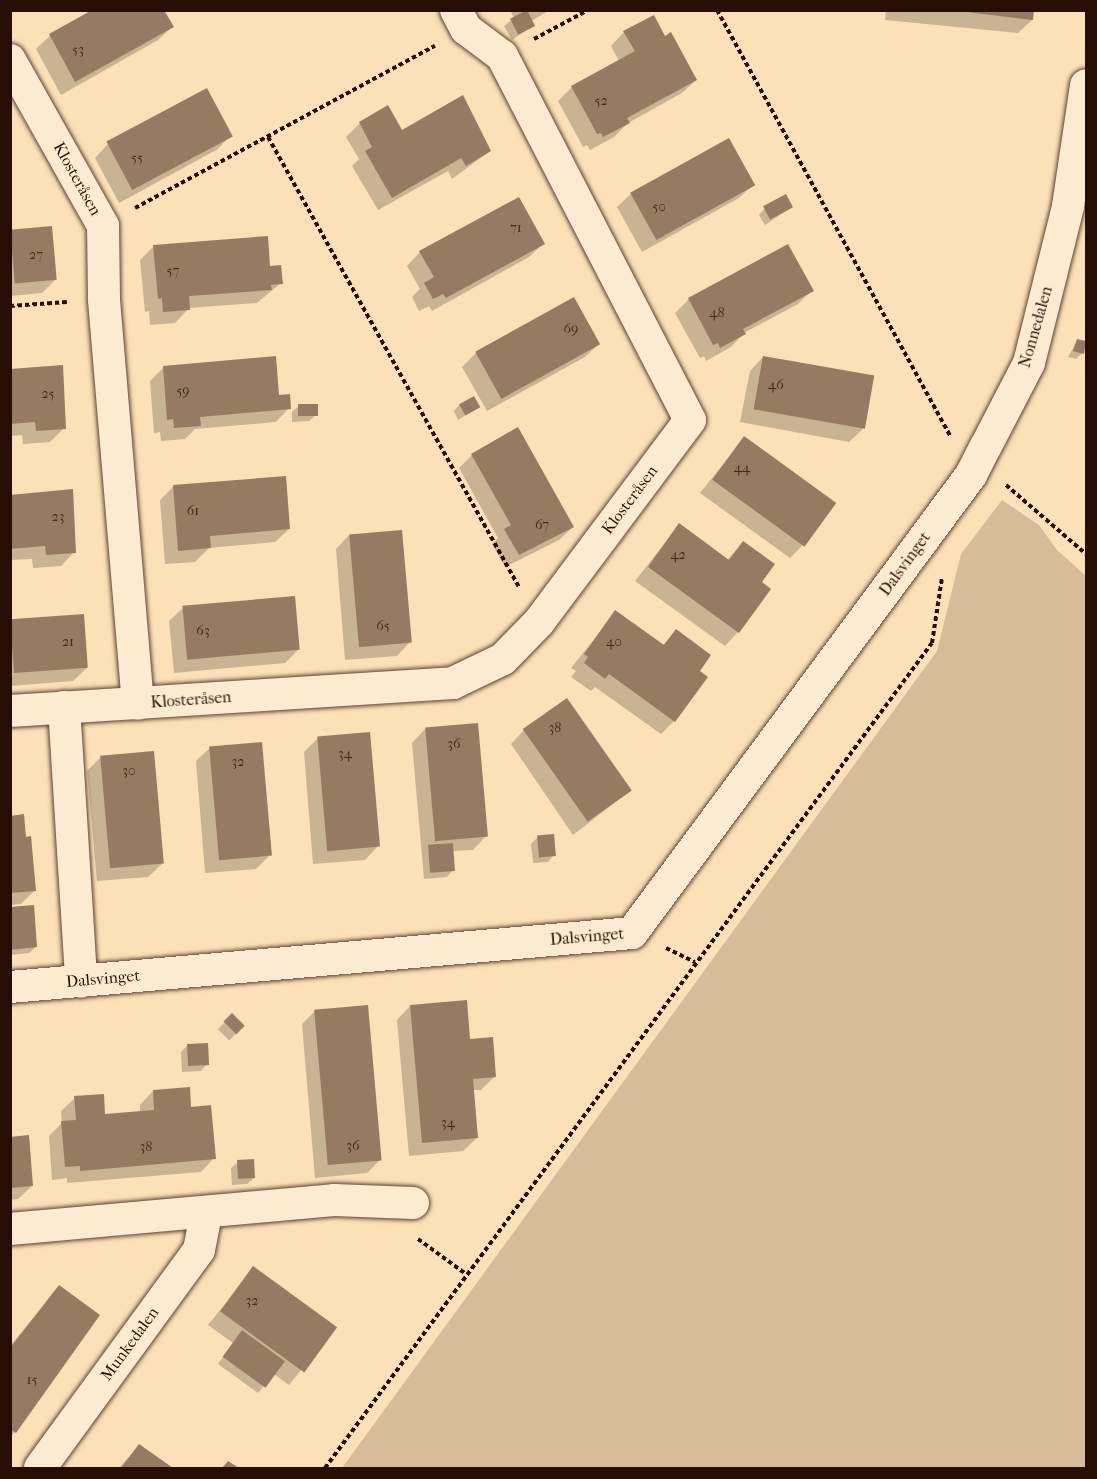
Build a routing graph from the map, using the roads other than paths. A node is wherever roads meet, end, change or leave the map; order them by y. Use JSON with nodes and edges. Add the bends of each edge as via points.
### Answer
{"nodes":[{"id":1,"x":461,"y":20,"type":"edge"},
{"id":2,"x":10,"y":60,"type":"edge"},
{"id":3,"x":1086,"y":85,"type":"edge"},
{"id":4,"x":1077,"y":207,"type":"edge"},
{"id":5,"x":984,"y":483,"type":"joint"},
{"id":6,"x":138,"y":704,"type":"junction"},
{"id":7,"x":64,"y":707,"type":"junction"},
{"id":8,"x":10,"y":711,"type":"edge"},
{"id":9,"x":81,"y":981,"type":"junction"},
{"id":10,"x":10,"y":987,"type":"edge"},
{"id":11,"x":413,"y":1203,"type":"road end"},
{"id":12,"x":206,"y":1213,"type":"junction"},
{"id":13,"x":10,"y":1229,"type":"edge"},
{"id":14,"x":40,"y":1468,"type":"edge"}],
"edges":[{"from":1,"to":6,"type":"street","name":"Klosteråsen","via":[[502,56],[690,420],[539,622],[503,659],[453,683]]},
{"from":2,"to":6,"type":"street","name":"Klosteråsen","via":[[103,226],[104,300]]},
{"from":3,"to":4,"type":"street","name":"Nonnedalen"},
{"from":4,"to":5,"type":"street","name":"Nonnedalen","via":[[1029,363]]},
{"from":5,"to":9,"type":"street","name":"Dalsvinget","via":[[632,933]]},
{"from":6,"to":7,"type":"street","name":"Klosteråsen"},
{"from":7,"to":8,"type":"street","name":"Klosteråsen"},
{"from":7,"to":9,"type":"street"},
{"from":9,"to":10,"type":"street","name":"Dalsvinget"},
{"from":11,"to":12,"type":"street","via":[[334,1200]]},
{"from":12,"to":13,"type":"street"},
{"from":12,"to":14,"type":"street","name":"Munkedalen","via":[[199,1250]]}]}
